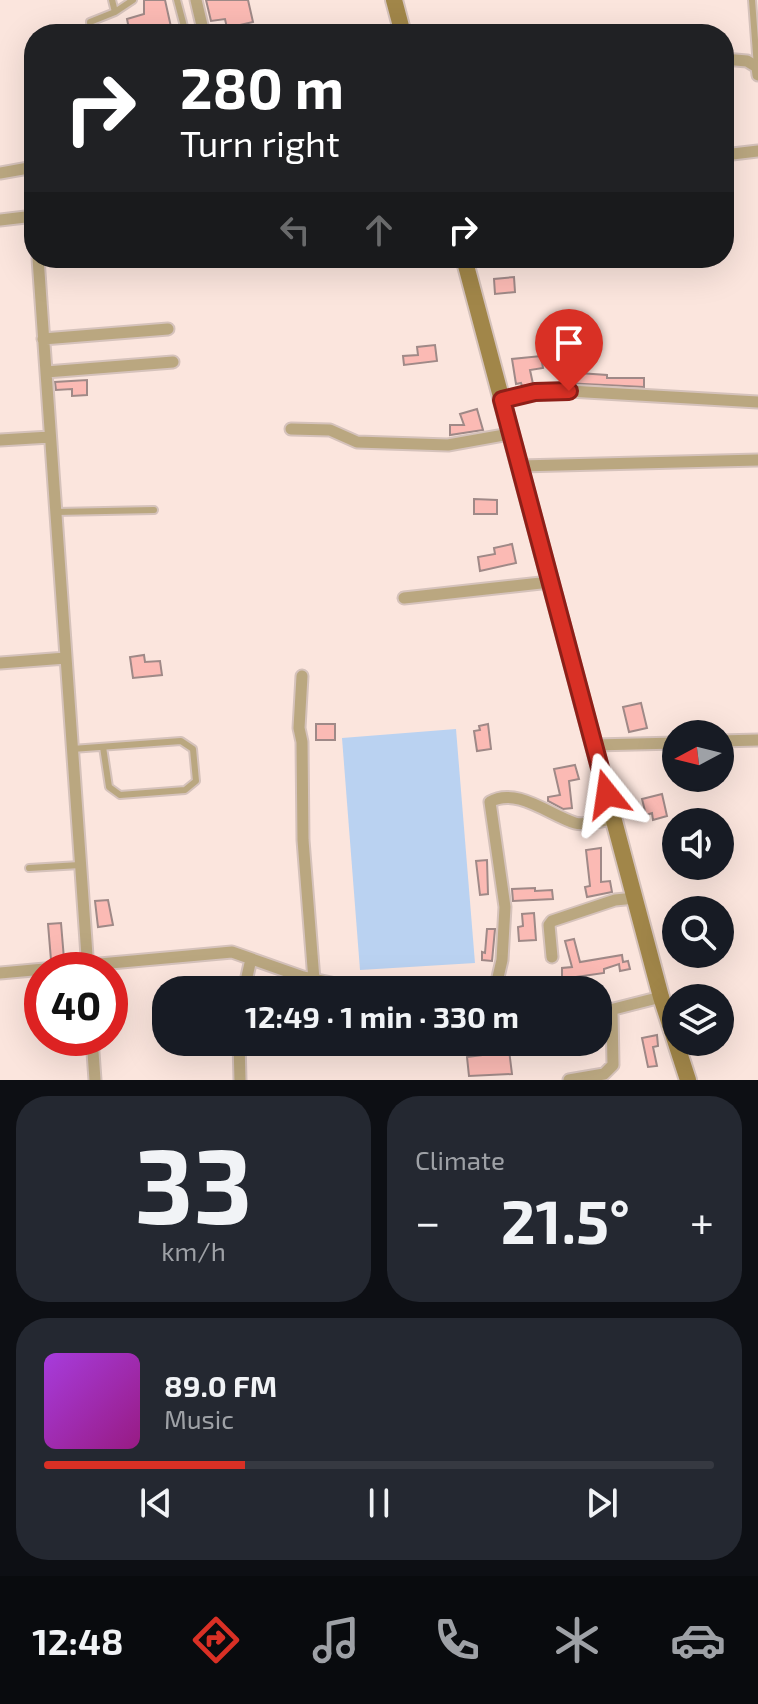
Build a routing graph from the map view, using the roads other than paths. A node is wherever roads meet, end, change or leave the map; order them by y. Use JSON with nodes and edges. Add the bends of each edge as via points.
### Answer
{"nodes":[{"id":1,"x":112,"y":0,"type":"edge"},
{"id":2,"x":133,"y":0,"type":"edge"},
{"id":3,"x":177,"y":0,"type":"edge"},
{"id":4,"x":196,"y":0,"type":"edge"},
{"id":5,"x":394,"y":0,"type":"edge"},
{"id":6,"x":752,"y":0,"type":"edge"},
{"id":7,"x":115,"y":12,"type":"junction"},
{"id":8,"x":90,"y":24,"type":"edge"},
{"id":9,"x":183,"y":24,"type":"edge"},
{"id":10,"x":202,"y":24,"type":"edge"},
{"id":11,"x":400,"y":24,"type":"edge"},
{"id":12,"x":734,"y":60,"type":"edge"},
{"id":13,"x":757,"y":67,"type":"edge"},
{"id":14,"x":758,"y":75,"type":"edge"},
{"id":15,"x":758,"y":151,"type":"edge"},
{"id":16,"x":734,"y":154,"type":"edge"},
{"id":17,"x":24,"y":169,"type":"edge"},
{"id":18,"x":0,"y":173,"type":"edge"},
{"id":19,"x":24,"y":217,"type":"edge"},
{"id":20,"x":0,"y":220,"type":"edge"},
{"id":21,"x":39,"y":268,"type":"edge"},
{"id":22,"x":467,"y":268,"type":"edge"},
{"id":23,"x":168,"y":329,"type":"dead end"},
{"id":24,"x":43,"y":339,"type":"junction"},
{"id":25,"x":173,"y":362,"type":"dead end"},
{"id":26,"x":46,"y":372,"type":"junction"},
{"id":27,"x":502,"y":400,"type":"junction"},
{"id":28,"x":758,"y":402,"type":"edge"},
{"id":29,"x":291,"y":429,"type":"dead end"},
{"id":30,"x":510,"y":434,"type":"junction"},
{"id":31,"x":50,"y":437,"type":"junction"},
{"id":32,"x":0,"y":440,"type":"edge"},
{"id":33,"x":758,"y":460,"type":"edge"},
{"id":34,"x":520,"y":466,"type":"junction"},
{"id":35,"x":154,"y":510,"type":"dead end"},
{"id":36,"x":56,"y":512,"type":"junction"},
{"id":37,"x":550,"y":582,"type":"junction"},
{"id":38,"x":404,"y":598,"type":"dead end"},
{"id":39,"x":66,"y":658,"type":"junction"},
{"id":40,"x":0,"y":663,"type":"edge"},
{"id":41,"x":302,"y":676,"type":"dead end"},
{"id":42,"x":758,"y":740,"type":"edge"},
{"id":43,"x":734,"y":741,"type":"edge"},
{"id":44,"x":662,"y":743,"type":"edge"},
{"id":45,"x":595,"y":745,"type":"junction"},
{"id":46,"x":103,"y":747,"type":"junction"},
{"id":47,"x":72,"y":749,"type":"junction"},
{"id":48,"x":614,"y":819,"type":"junction"},
{"id":49,"x":80,"y":865,"type":"junction"},
{"id":50,"x":29,"y":868,"type":"dead end"},
{"id":51,"x":635,"y":898,"type":"junction"},
{"id":52,"x":87,"y":952,"type":"edge"},
{"id":53,"x":552,"y":957,"type":"dead end"},
{"id":54,"x":251,"y":959,"type":"junction"},
{"id":55,"x":128,"y":964,"type":"edge"},
{"id":56,"x":24,"y":972,"type":"edge"},
{"id":57,"x":0,"y":973,"type":"edge"},
{"id":58,"x":247,"y":976,"type":"edge"},
{"id":59,"x":302,"y":976,"type":"edge"},
{"id":60,"x":314,"y":976,"type":"edge"},
{"id":61,"x":498,"y":976,"type":"edge"},
{"id":62,"x":661,"y":997,"type":"junction"},
{"id":63,"x":612,"y":1011,"type":"joint"},
{"id":64,"x":93,"y":1056,"type":"edge"},
{"id":65,"x":239,"y":1056,"type":"edge"},
{"id":66,"x":95,"y":1080,"type":"edge"},
{"id":67,"x":240,"y":1080,"type":"edge"},
{"id":68,"x":569,"y":1080,"type":"edge"},
{"id":69,"x":688,"y":1080,"type":"edge"}],
"edges":[{"from":1,"to":7,"type":"lane"},
{"from":2,"to":7,"type":"lane"},
{"from":3,"to":9,"type":"lane"},
{"from":4,"to":10,"type":"street"},
{"from":5,"to":11,"type":"street"},
{"from":6,"to":13,"type":"lane"},
{"from":7,"to":8,"type":"lane"},
{"from":12,"to":13,"type":"street"},
{"from":13,"to":14,"type":"street"},
{"from":15,"to":16,"type":"street"},
{"from":17,"to":18,"type":"street"},
{"from":19,"to":20,"type":"street"},
{"from":21,"to":24,"type":"street"},
{"from":22,"to":27,"type":"street"},
{"from":23,"to":24,"type":"street"},
{"from":24,"to":26,"type":"street"},
{"from":25,"to":26,"type":"street"},
{"from":26,"to":31,"type":"street"},
{"from":27,"to":28,"type":"street","via":[[569,391]]},
{"from":27,"to":30,"type":"street"},
{"from":29,"to":30,"type":"street","via":[[330,430],[357,442],[448,445]]},
{"from":30,"to":34,"type":"street"},
{"from":31,"to":32,"type":"street"},
{"from":31,"to":36,"type":"street"},
{"from":33,"to":34,"type":"street"},
{"from":34,"to":37,"type":"street"},
{"from":35,"to":36,"type":"lane"},
{"from":36,"to":39,"type":"street"},
{"from":37,"to":38,"type":"street"},
{"from":37,"to":45,"type":"street"},
{"from":39,"to":40,"type":"street"},
{"from":39,"to":47,"type":"street"},
{"from":41,"to":60,"type":"street","via":[[303,840]]},
{"from":42,"to":43,"type":"street"},
{"from":44,"to":45,"type":"street"},
{"from":45,"to":48,"type":"street"},
{"from":46,"to":46,"type":"lane","via":[[188,743],[196,759],[196,781],[185,790],[120,795],[109,787]]},
{"from":46,"to":47,"type":"lane"},
{"from":47,"to":49,"type":"street"},
{"from":48,"to":51,"type":"street"},
{"from":48,"to":61,"type":"street","via":[[581,824],[516,799],[490,802],[505,907]]},
{"from":49,"to":50,"type":"lane"},
{"from":49,"to":52,"type":"street"},
{"from":51,"to":53,"type":"street","via":[[552,921]]},
{"from":51,"to":62,"type":"street"},
{"from":54,"to":55,"type":"street","via":[[232,952]]},
{"from":54,"to":58,"type":"street"},
{"from":54,"to":59,"type":"street"},
{"from":56,"to":57,"type":"street"},
{"from":62,"to":63,"type":"street"},
{"from":62,"to":69,"type":"street"},
{"from":63,"to":68,"type":"street","via":[[613,1065],[604,1074]]},
{"from":64,"to":66,"type":"street"},
{"from":65,"to":67,"type":"street"}]}
